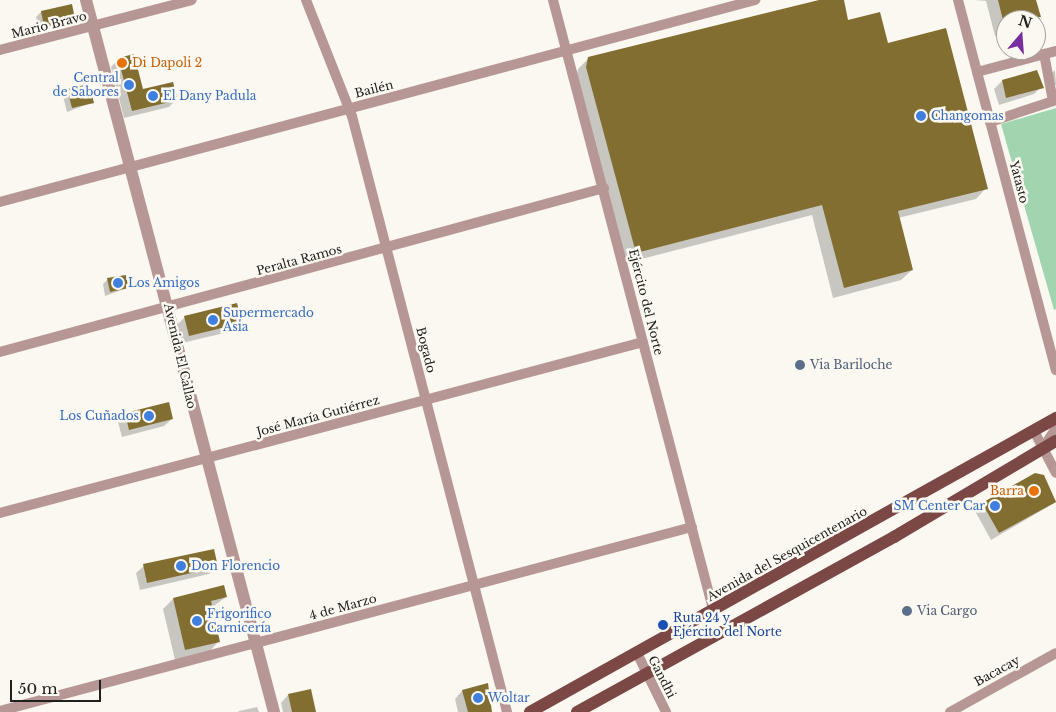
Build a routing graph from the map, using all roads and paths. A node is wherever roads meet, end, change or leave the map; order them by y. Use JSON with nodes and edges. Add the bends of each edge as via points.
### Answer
{"nodes":[{"id":1,"x":86,"y":0,"type":"edge"},
{"id":2,"x":192,"y":0,"type":"edge"},
{"id":3,"x":306,"y":0,"type":"edge"},
{"id":4,"x":554,"y":0,"type":"edge"},
{"id":5,"x":755,"y":0,"type":"edge"},
{"id":6,"x":958,"y":0,"type":"edge"},
{"id":7,"x":93,"y":26,"type":"junction"},
{"id":8,"x":0,"y":50,"type":"edge"},
{"id":9,"x":567,"y":52,"type":"junction"},
{"id":10,"x":1022,"y":60,"type":"edge"},
{"id":11,"x":1045,"y":60,"type":"edge"},
{"id":12,"x":977,"y":72,"type":"junction"},
{"id":13,"x":349,"y":108,"type":"junction"},
{"id":14,"x":990,"y":122,"type":"junction"},
{"id":15,"x":132,"y":167,"type":"junction"},
{"id":16,"x":604,"y":188,"type":"junction"},
{"id":17,"x":0,"y":202,"type":"edge"},
{"id":18,"x":387,"y":248,"type":"junction"},
{"id":19,"x":169,"y":308,"type":"junction"},
{"id":20,"x":643,"y":342,"type":"junction"},
{"id":21,"x":0,"y":352,"type":"edge"},
{"id":22,"x":1056,"y":370,"type":"edge"},
{"id":23,"x":425,"y":399,"type":"junction"},
{"id":24,"x":1056,"y":418,"type":"edge"},
{"id":25,"x":1056,"y":428,"type":"edge"},
{"id":26,"x":1034,"y":431,"type":"junction"},
{"id":27,"x":1056,"y":441,"type":"edge"},
{"id":28,"x":1042,"y":449,"type":"junction"},
{"id":29,"x":205,"y":460,"type":"junction"},
{"id":30,"x":1056,"y":473,"type":"edge"},
{"id":31,"x":0,"y":513,"type":"edge"},
{"id":32,"x":692,"y":527,"type":"junction"},
{"id":33,"x":475,"y":584,"type":"junction"},
{"id":34,"x":713,"y":610,"type":"junction"},
{"id":35,"x":254,"y":643,"type":"junction"},
{"id":36,"x":637,"y":653,"type":"junction"},
{"id":37,"x":1056,"y":653,"type":"edge"},
{"id":38,"x":644,"y":674,"type":"junction"},
{"id":39,"x":1,"y":710,"type":"edge"},
{"id":40,"x":274,"y":712,"type":"edge"},
{"id":41,"x":507,"y":712,"type":"edge"},
{"id":42,"x":530,"y":712,"type":"edge"},
{"id":43,"x":577,"y":712,"type":"edge"},
{"id":44,"x":666,"y":712,"type":"edge"},
{"id":45,"x":950,"y":712,"type":"edge"}],
"edges":[{"from":1,"to":7,"type":"street","name":"Avenida El Callao"},
{"from":2,"to":7,"type":"street","name":"Mario Bravo"},
{"from":3,"to":13,"type":"street","name":"Bogado"},
{"from":4,"to":9,"type":"street","name":"Ejército del Norte"},
{"from":5,"to":9,"type":"street","name":"Bailén"},
{"from":6,"to":12,"type":"street","name":"Yatasto"},
{"from":7,"to":8,"type":"street","name":"Mario Bravo"},
{"from":7,"to":15,"type":"street","name":"Avenida El Callao"},
{"from":9,"to":13,"type":"street","name":"Bailén"},
{"from":9,"to":16,"type":"street","name":"Ejército del Norte"},
{"from":10,"to":12,"type":"street"},
{"from":11,"to":14,"type":"street","via":[[1053,101]]},
{"from":12,"to":14,"type":"street","name":"Yatasto"},
{"from":13,"to":15,"type":"street","name":"Bailén"},
{"from":13,"to":18,"type":"street","name":"Bogado"},
{"from":14,"to":22,"type":"street","name":"Yatasto"},
{"from":15,"to":17,"type":"street","name":"Bailén"},
{"from":15,"to":19,"type":"street","name":"Avenida El Callao"},
{"from":16,"to":18,"type":"street","name":"Peralta Ramos"},
{"from":16,"to":20,"type":"street","name":"Ejército del Norte"},
{"from":18,"to":19,"type":"street","name":"Peralta Ramos"},
{"from":18,"to":23,"type":"street","name":"Bogado"},
{"from":19,"to":21,"type":"street","name":"Peralta Ramos"},
{"from":19,"to":29,"type":"street","name":"Avenida El Callao"},
{"from":20,"to":23,"type":"street","name":"José María Gutiérrez"},
{"from":20,"to":32,"type":"street","name":"Ejército del Norte"},
{"from":23,"to":29,"type":"street","name":"José María Gutiérrez"},
{"from":23,"to":33,"type":"street","name":"Bogado"},
{"from":24,"to":26,"type":"main road","name":"Avenida del Sesquicentenario"},
{"from":25,"to":28,"type":"street"},
{"from":26,"to":28,"type":"street"},
{"from":26,"to":34,"type":"main road","name":"Avenida del Sesquicentenario"},
{"from":27,"to":28,"type":"main road"},
{"from":28,"to":30,"type":"street"},
{"from":28,"to":38,"type":"main road","via":[[894,537]]},
{"from":29,"to":31,"type":"street","name":"José María Gutiérrez"},
{"from":29,"to":35,"type":"street","name":"Avenida El Callao"},
{"from":32,"to":33,"type":"street","name":"4 de Marzo"},
{"from":32,"to":34,"type":"street","name":"Ejército del Norte"},
{"from":33,"to":35,"type":"street","name":"4 de Marzo"},
{"from":33,"to":41,"type":"street","name":"Bogado"},
{"from":34,"to":36,"type":"main road","name":"Avenida del Sesquicentenario"},
{"from":35,"to":39,"type":"street","name":"4 de Marzo"},
{"from":35,"to":40,"type":"street","name":"Avenida El Callao"},
{"from":36,"to":38,"type":"street","name":"Gandhi"},
{"from":36,"to":42,"type":"main road","name":"Avenida del Sesquicentenario"},
{"from":37,"to":45,"type":"street","name":"Bacacay"},
{"from":38,"to":43,"type":"main road"},
{"from":38,"to":44,"type":"street","name":"Gandhi"}]}
